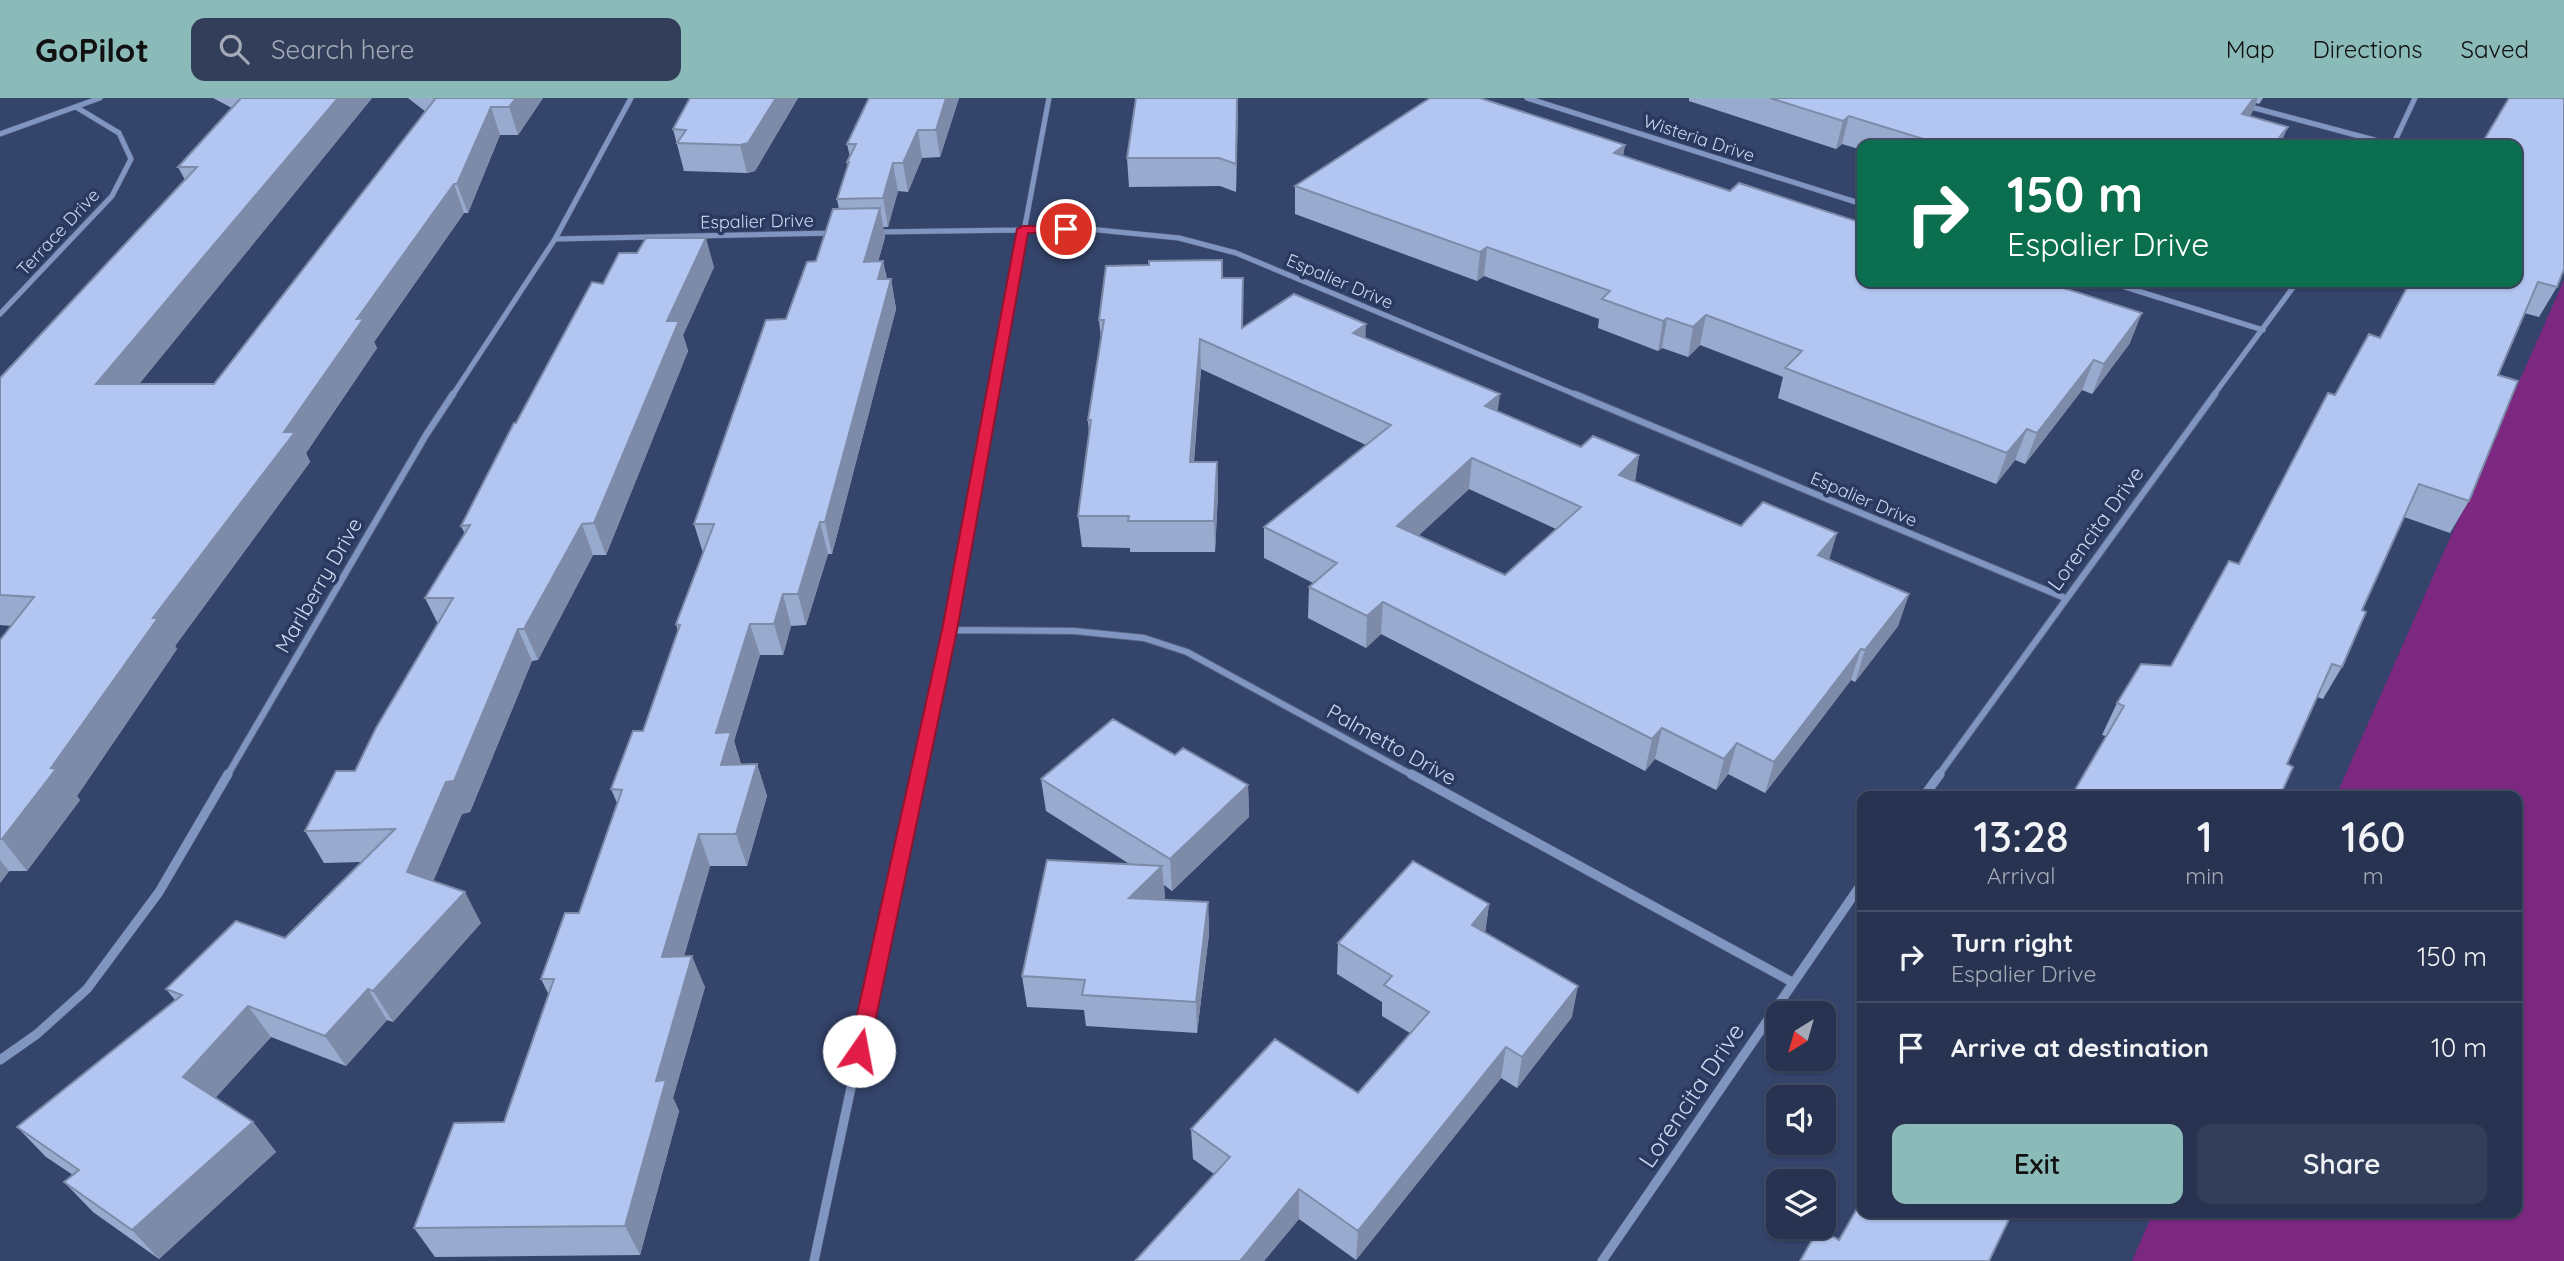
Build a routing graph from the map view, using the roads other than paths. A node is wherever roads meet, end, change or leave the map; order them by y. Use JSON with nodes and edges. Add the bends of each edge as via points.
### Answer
{"nodes":[{"id":1,"x":100,"y":98,"type":"edge"},
{"id":2,"x":631,"y":98,"type":"edge"},
{"id":3,"x":1049,"y":98,"type":"edge"},
{"id":4,"x":1527,"y":98,"type":"edge"},
{"id":5,"x":2415,"y":98,"type":"edge"},
{"id":6,"x":2241,"y":105,"type":"edge"},
{"id":7,"x":76,"y":107,"type":"junction"},
{"id":8,"x":0,"y":134,"type":"edge"},
{"id":9,"x":2374,"y":140,"type":"edge"},
{"id":10,"x":2395,"y":140,"type":"edge"},
{"id":11,"x":1857,"y":202,"type":"edge"},
{"id":12,"x":1023,"y":229,"type":"junction"},
{"id":13,"x":871,"y":232,"type":"edge"},
{"id":14,"x":844,"y":233,"type":"edge"},
{"id":15,"x":555,"y":239,"type":"junction"},
{"id":16,"x":2125,"y":287,"type":"edge"},
{"id":17,"x":2293,"y":287,"type":"edge"},
{"id":18,"x":0,"y":314,"type":"edge"},
{"id":19,"x":2263,"y":330,"type":"junction"},
{"id":20,"x":2065,"y":598,"type":"junction"},
{"id":21,"x":949,"y":630,"type":"junction"},
{"id":22,"x":1928,"y":791,"type":"edge"},
{"id":23,"x":1857,"y":890,"type":"edge"},
{"id":24,"x":1791,"y":982,"type":"junction"},
{"id":25,"x":0,"y":1060,"type":"edge"},
{"id":26,"x":814,"y":1261,"type":"edge"},
{"id":27,"x":1602,"y":1261,"type":"edge"}],
"edges":[{"from":1,"to":7,"type":"street"},
{"from":2,"to":15,"type":"street","name":"Marlberry Drive"},
{"from":3,"to":12,"type":"street"},
{"from":4,"to":11,"type":"street","name":"Wisteria Drive"},
{"from":5,"to":10,"type":"street"},
{"from":6,"to":9,"type":"street"},
{"from":7,"to":8,"type":"street"},
{"from":7,"to":18,"type":"street","name":"Terrace Drive","via":[[119,133],[131,159],[112,196]]},
{"from":12,"to":13,"type":"street","name":"Espalier Drive"},
{"from":12,"to":20,"type":"street","name":"Espalier Drive","via":[[1088,229],[1179,238],[1236,253]]},
{"from":12,"to":21,"type":"street"},
{"from":14,"to":15,"type":"street","name":"Espalier Drive"},
{"from":15,"to":25,"type":"street","name":"Marlberry Drive","via":[[426,435],[159,892],[87,989]]},
{"from":16,"to":19,"type":"street"},
{"from":17,"to":19,"type":"street","name":"Lorencita Drive"},
{"from":19,"to":20,"type":"street","name":"Lorencita Drive"},
{"from":20,"to":22,"type":"street","name":"Lorencita Drive"},
{"from":21,"to":24,"type":"street","name":"Palmetto Drive","via":[[1074,631],[1144,638],[1187,652]]},
{"from":21,"to":26,"type":"street"},
{"from":23,"to":24,"type":"street","name":"Lorencita Drive"},
{"from":24,"to":27,"type":"street","name":"Lorencita Drive"}]}
